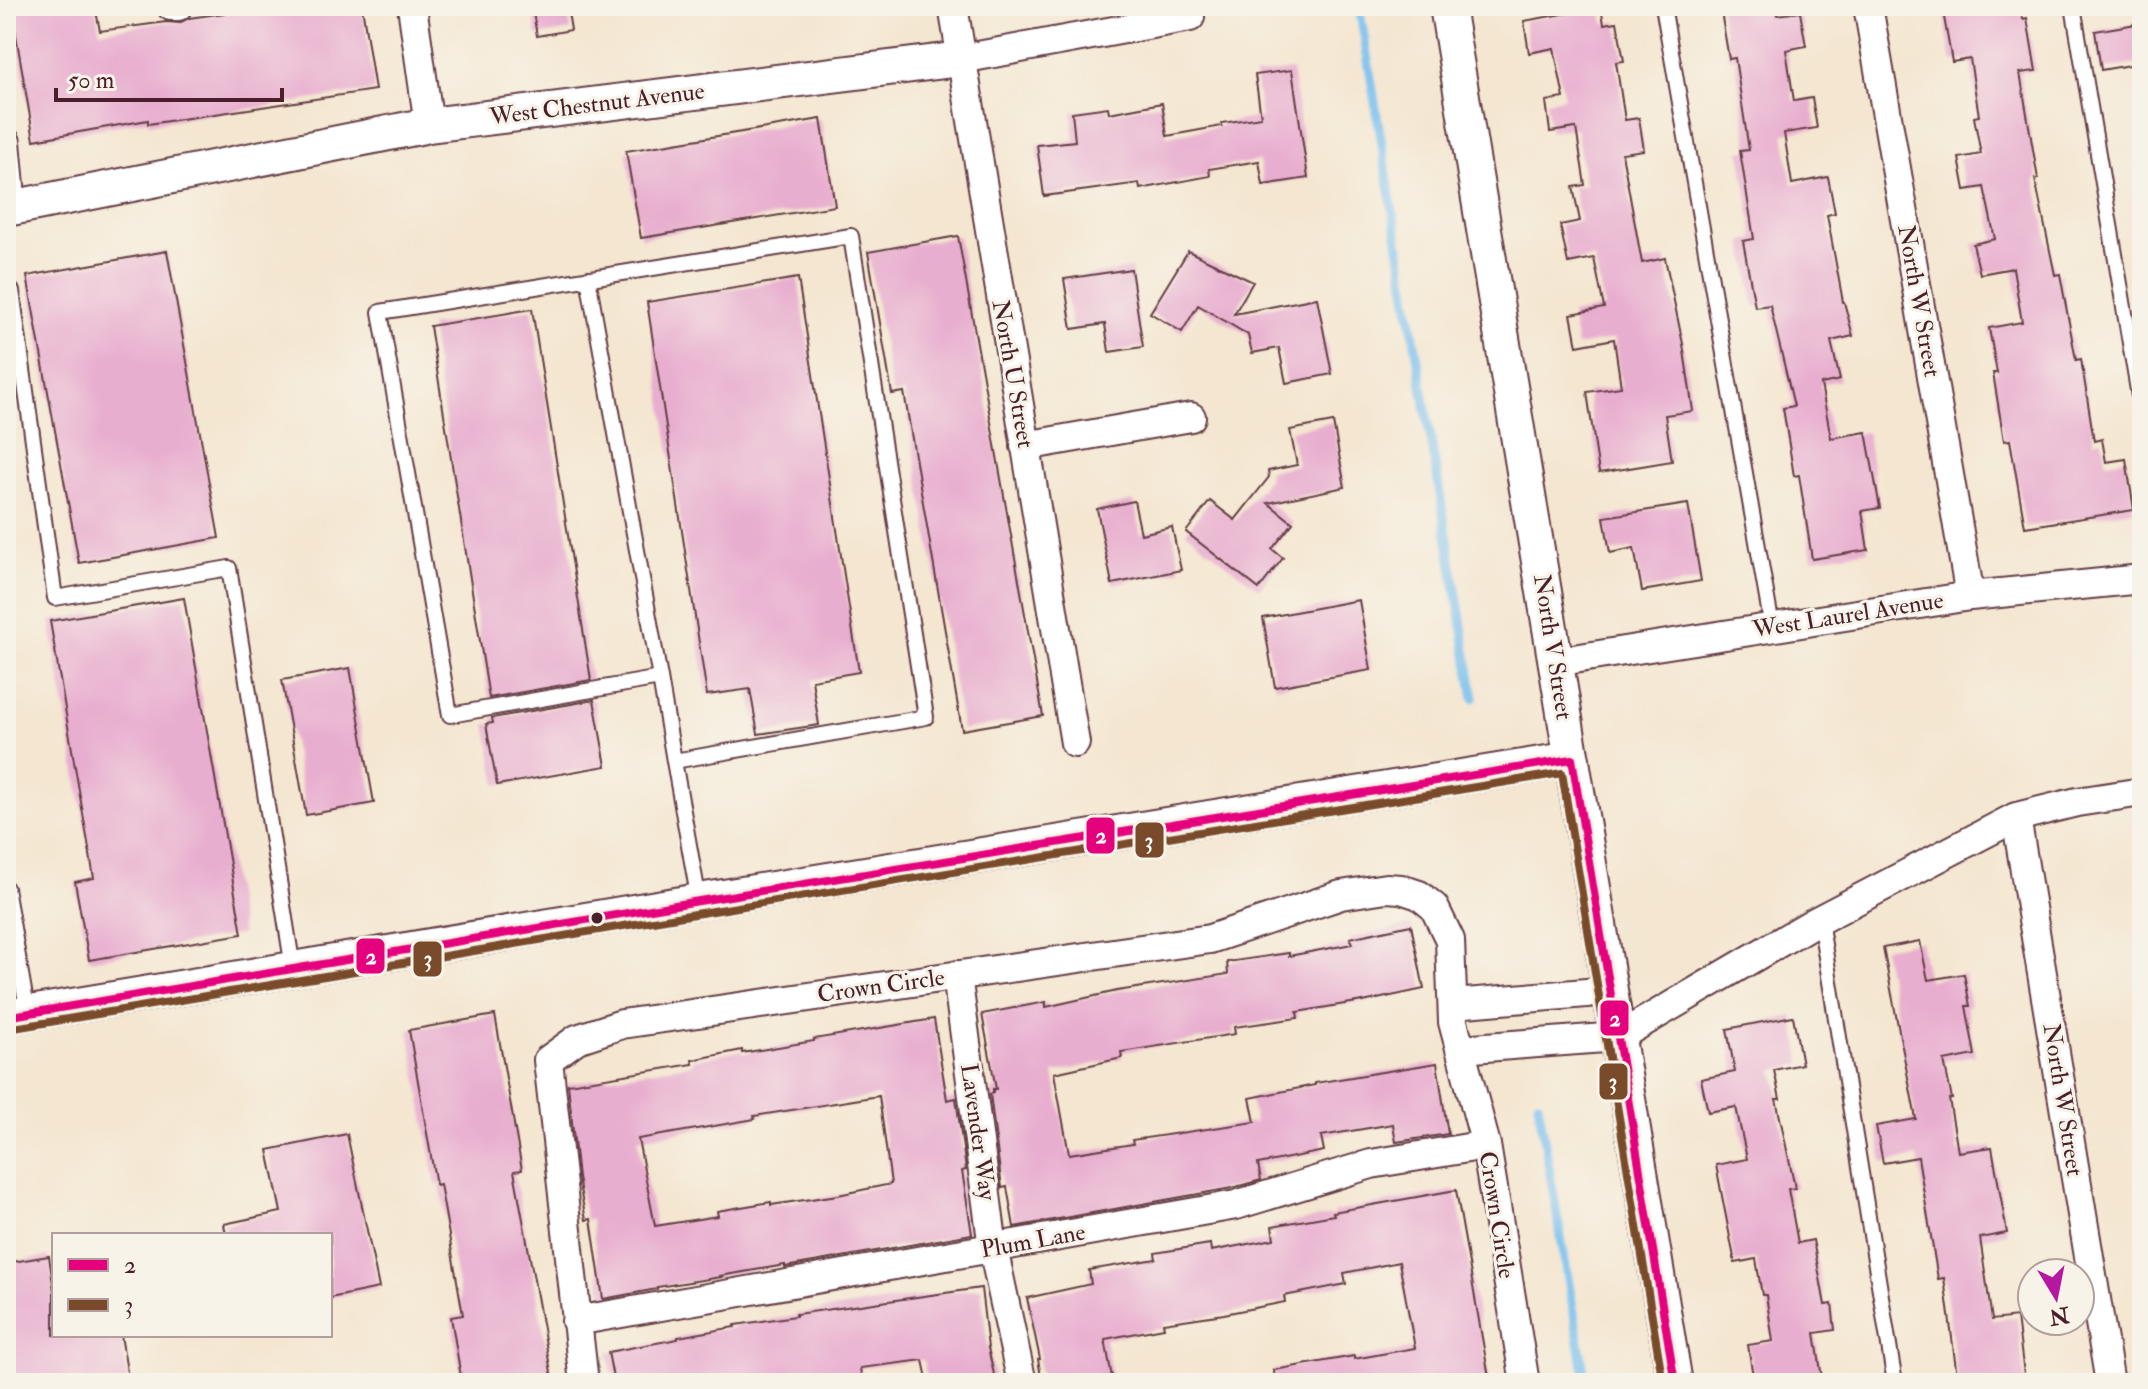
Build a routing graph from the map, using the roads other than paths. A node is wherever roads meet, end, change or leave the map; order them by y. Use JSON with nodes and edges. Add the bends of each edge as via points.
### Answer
{"nodes":[{"id":1,"x":171,"y":6,"type":"edge"},
{"id":2,"x":178,"y":6,"type":"edge"},
{"id":3,"x":412,"y":6,"type":"edge"},
{"id":4,"x":953,"y":6,"type":"edge"},
{"id":5,"x":1447,"y":6,"type":"edge"},
{"id":6,"x":1663,"y":6,"type":"edge"},
{"id":7,"x":1868,"y":6,"type":"edge"},
{"id":8,"x":2073,"y":6,"type":"edge"},
{"id":9,"x":1190,"y":17,"type":"dead end"},
{"id":10,"x":961,"y":59,"type":"junction"},
{"id":11,"x":429,"y":125,"type":"junction"},
{"id":12,"x":6,"y":142,"type":"edge"},
{"id":13,"x":9,"y":208,"type":"edge"},
{"id":14,"x":588,"y":278,"type":"junction"},
{"id":15,"x":12,"y":291,"type":"dead end"},
{"id":16,"x":2142,"y":414,"type":"edge"},
{"id":17,"x":1191,"y":417,"type":"dead end"},
{"id":18,"x":1025,"y":446,"type":"junction"},
{"id":19,"x":2142,"y":579,"type":"edge"},
{"id":20,"x":1970,"y":596,"type":"junction"},
{"id":21,"x":1772,"y":627,"type":"junction"},
{"id":22,"x":1555,"y":662,"type":"junction"},
{"id":23,"x":660,"y":678,"type":"junction"},
{"id":24,"x":1075,"y":743,"type":"dead end"},
{"id":25,"x":1572,"y":759,"type":"junction"},
{"id":26,"x":674,"y":761,"type":"junction"},
{"id":27,"x":2142,"y":792,"type":"edge"},
{"id":28,"x":2016,"y":817,"type":"junction"},
{"id":29,"x":6,"y":888,"type":"edge"},
{"id":30,"x":699,"y":901,"type":"junction"},
{"id":31,"x":8,"y":908,"type":"edge"},
{"id":32,"x":1820,"y":920,"type":"junction"},
{"id":33,"x":293,"y":969,"type":"junction"},
{"id":34,"x":957,"y":975,"type":"junction"},
{"id":35,"x":1611,"y":991,"type":"junction"},
{"id":36,"x":1453,"y":1004,"type":"junction"},
{"id":37,"x":17,"y":1016,"type":"edge"},
{"id":38,"x":1618,"y":1037,"type":"junction"},
{"id":39,"x":1460,"y":1049,"type":"junction"},
{"id":40,"x":1486,"y":1145,"type":"junction"},
{"id":41,"x":993,"y":1248,"type":"junction"},
{"id":42,"x":576,"y":1321,"type":"junction"},
{"id":43,"x":584,"y":1383,"type":"edge"},
{"id":44,"x":1022,"y":1383,"type":"edge"},
{"id":45,"x":1522,"y":1383,"type":"edge"},
{"id":46,"x":1675,"y":1383,"type":"edge"},
{"id":47,"x":1895,"y":1383,"type":"edge"},
{"id":48,"x":2110,"y":1383,"type":"edge"}],
"edges":[{"from":1,"to":2,"type":"street"},
{"from":3,"to":11,"type":"street"},
{"from":4,"to":10,"type":"street","name":"North U Street"},
{"from":5,"to":22,"type":"street","name":"North V Street"},
{"from":6,"to":21,"type":"lane"},
{"from":7,"to":20,"type":"street","name":"North W Street"},
{"from":8,"to":16,"type":"lane"},
{"from":9,"to":10,"type":"street","name":"West Chestnut Avenue"},
{"from":10,"to":11,"type":"street","name":"West Chestnut Avenue"},
{"from":10,"to":18,"type":"street","name":"North U Street"},
{"from":11,"to":13,"type":"street","name":"West Chestnut Avenue"},
{"from":12,"to":13,"type":"street"},
{"from":14,"to":23,"type":"lane"},
{"from":14,"to":23,"type":"lane","via":[[380,312],[447,699],[450,715]]},
{"from":14,"to":26,"type":"lane","via":[[851,236],[926,717]]},
{"from":15,"to":33,"type":"lane","via":[[55,598],[229,568]]},
{"from":17,"to":18,"type":"street"},
{"from":18,"to":24,"type":"street","name":"North U Street"},
{"from":19,"to":20,"type":"street","name":"West Laurel Avenue"},
{"from":20,"to":21,"type":"street","name":"West Laurel Avenue"},
{"from":21,"to":22,"type":"street","name":"West Laurel Avenue"},
{"from":22,"to":25,"type":"street","name":"North V Street"},
{"from":23,"to":26,"type":"lane"},
{"from":25,"to":30,"type":"street"},
{"from":25,"to":35,"type":"street","name":"North V Street"},
{"from":26,"to":30,"type":"lane"},
{"from":27,"to":28,"type":"street"},
{"from":28,"to":32,"type":"street"},
{"from":28,"to":48,"type":"street","name":"North W Street"},
{"from":29,"to":31,"type":"lane"},
{"from":30,"to":33,"type":"street"},
{"from":31,"to":37,"type":"lane"},
{"from":32,"to":38,"type":"street"},
{"from":32,"to":47,"type":"lane"},
{"from":33,"to":37,"type":"street"},
{"from":34,"to":36,"type":"street","name":"Crown Circle","via":[[1210,939],[1341,895],[1386,888],[1419,895],[1434,907],[1450,940]]},
{"from":34,"to":41,"type":"street","name":"Lavender Way"},
{"from":34,"to":42,"type":"street","name":"Crown Circle","via":[[622,1024],[577,1039],[548,1060]]},
{"from":35,"to":36,"type":"street"},
{"from":35,"to":38,"type":"street","name":"North V Street"},
{"from":36,"to":39,"type":"street","name":"Crown Circle"},
{"from":38,"to":39,"type":"street"},
{"from":38,"to":46,"type":"street","name":"North V Street"},
{"from":39,"to":40,"type":"street","name":"Crown Circle"},
{"from":40,"to":41,"type":"street","name":"Plum Lane","via":[[1371,1164],[1236,1205]]},
{"from":40,"to":45,"type":"street","name":"Crown Circle"},
{"from":41,"to":42,"type":"street","name":"Plum Lane"},
{"from":41,"to":44,"type":"street","name":"Lavender Way"},
{"from":42,"to":43,"type":"street","name":"Crown Circle"}]}
